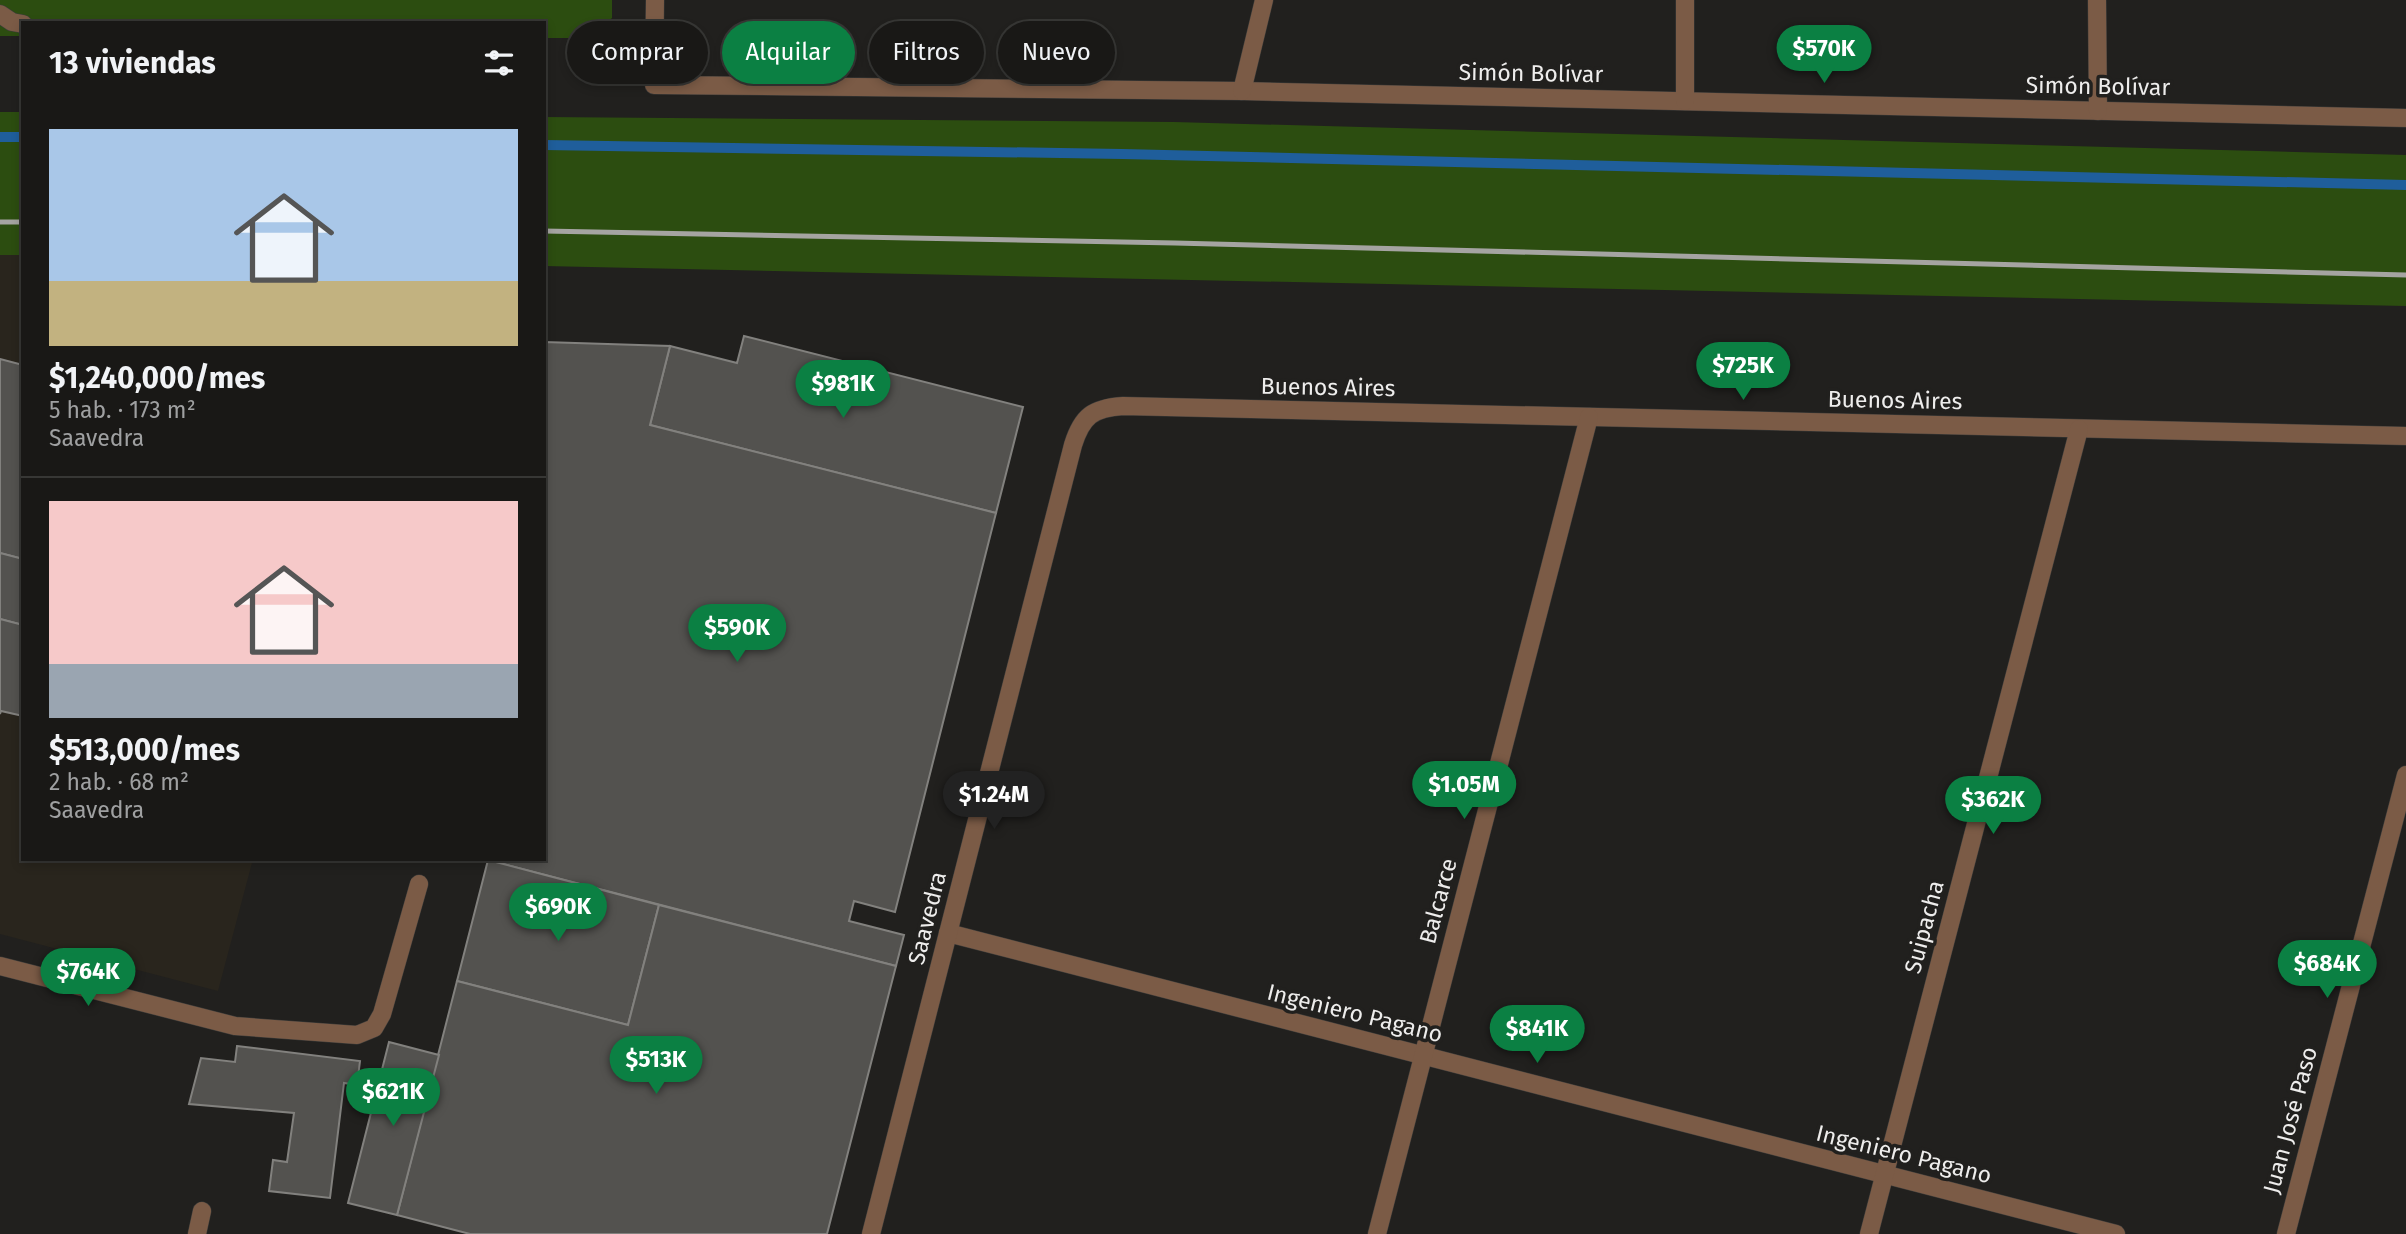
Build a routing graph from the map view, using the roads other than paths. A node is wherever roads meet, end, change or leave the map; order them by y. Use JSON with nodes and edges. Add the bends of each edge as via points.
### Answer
{"nodes":[{"id":1,"x":654,"y":0,"type":"edge"},
{"id":2,"x":1264,"y":0,"type":"edge"},
{"id":3,"x":1685,"y":0,"type":"edge"},
{"id":4,"x":2097,"y":0,"type":"edge"},
{"id":5,"x":0,"y":14,"type":"edge"},
{"id":6,"x":21,"y":24,"type":"edge"},
{"id":7,"x":1242,"y":91,"type":"junction"},
{"id":8,"x":1685,"y":101,"type":"junction"},
{"id":9,"x":2098,"y":111,"type":"junction"},
{"id":10,"x":2406,"y":118,"type":"edge"},
{"id":11,"x":1090,"y":414,"type":"joint"},
{"id":12,"x":1589,"y":417,"type":"junction"},
{"id":13,"x":2079,"y":429,"type":"junction"},
{"id":14,"x":2406,"y":436,"type":"edge"},
{"id":15,"x":2406,"y":775,"type":"edge"},
{"id":16,"x":419,"y":884,"type":"dead end"},
{"id":17,"x":948,"y":933,"type":"junction"},
{"id":18,"x":0,"y":966,"type":"edge"},
{"id":19,"x":1423,"y":1055,"type":"junction"},
{"id":20,"x":1885,"y":1175,"type":"junction"},
{"id":21,"x":202,"y":1212,"type":"dead end"},
{"id":22,"x":197,"y":1234,"type":"edge"},
{"id":23,"x":871,"y":1234,"type":"edge"},
{"id":24,"x":1377,"y":1234,"type":"edge"},
{"id":25,"x":1869,"y":1234,"type":"edge"},
{"id":26,"x":2116,"y":1234,"type":"edge"},
{"id":27,"x":2286,"y":1234,"type":"edge"}],
"edges":[{"from":1,"to":7,"type":"street","name":"Simón Bolívar","via":[[654,85]]},
{"from":2,"to":7,"type":"street"},
{"from":3,"to":8,"type":"street"},
{"from":4,"to":9,"type":"street"},
{"from":5,"to":6,"type":"street"},
{"from":7,"to":8,"type":"street","name":"Simón Bolívar"},
{"from":8,"to":9,"type":"street","name":"Simón Bolívar"},
{"from":9,"to":10,"type":"street","name":"Simón Bolívar"},
{"from":11,"to":12,"type":"street","name":"Buenos Aires","via":[[1123,406]]},
{"from":11,"to":17,"type":"street","name":"Saavedra","via":[[1073,445]]},
{"from":12,"to":13,"type":"street","name":"Buenos Aires"},
{"from":12,"to":19,"type":"street","name":"Balcarce"},
{"from":13,"to":14,"type":"street","name":"Buenos Aires"},
{"from":13,"to":20,"type":"street","name":"Suipacha"},
{"from":15,"to":27,"type":"street","name":"Juan José Paso"},
{"from":16,"to":18,"type":"street","via":[[382,1014],[366,1032],[347,1035],[254,1028]]},
{"from":17,"to":19,"type":"street","name":"Ingeniero Pagano"},
{"from":17,"to":23,"type":"street","name":"Saavedra"},
{"from":19,"to":20,"type":"street","name":"Ingeniero Pagano"},
{"from":19,"to":24,"type":"street","name":"Balcarce"},
{"from":20,"to":25,"type":"street","name":"Suipacha"},
{"from":20,"to":26,"type":"street","name":"Ingeniero Pagano"},
{"from":21,"to":22,"type":"street"}]}
